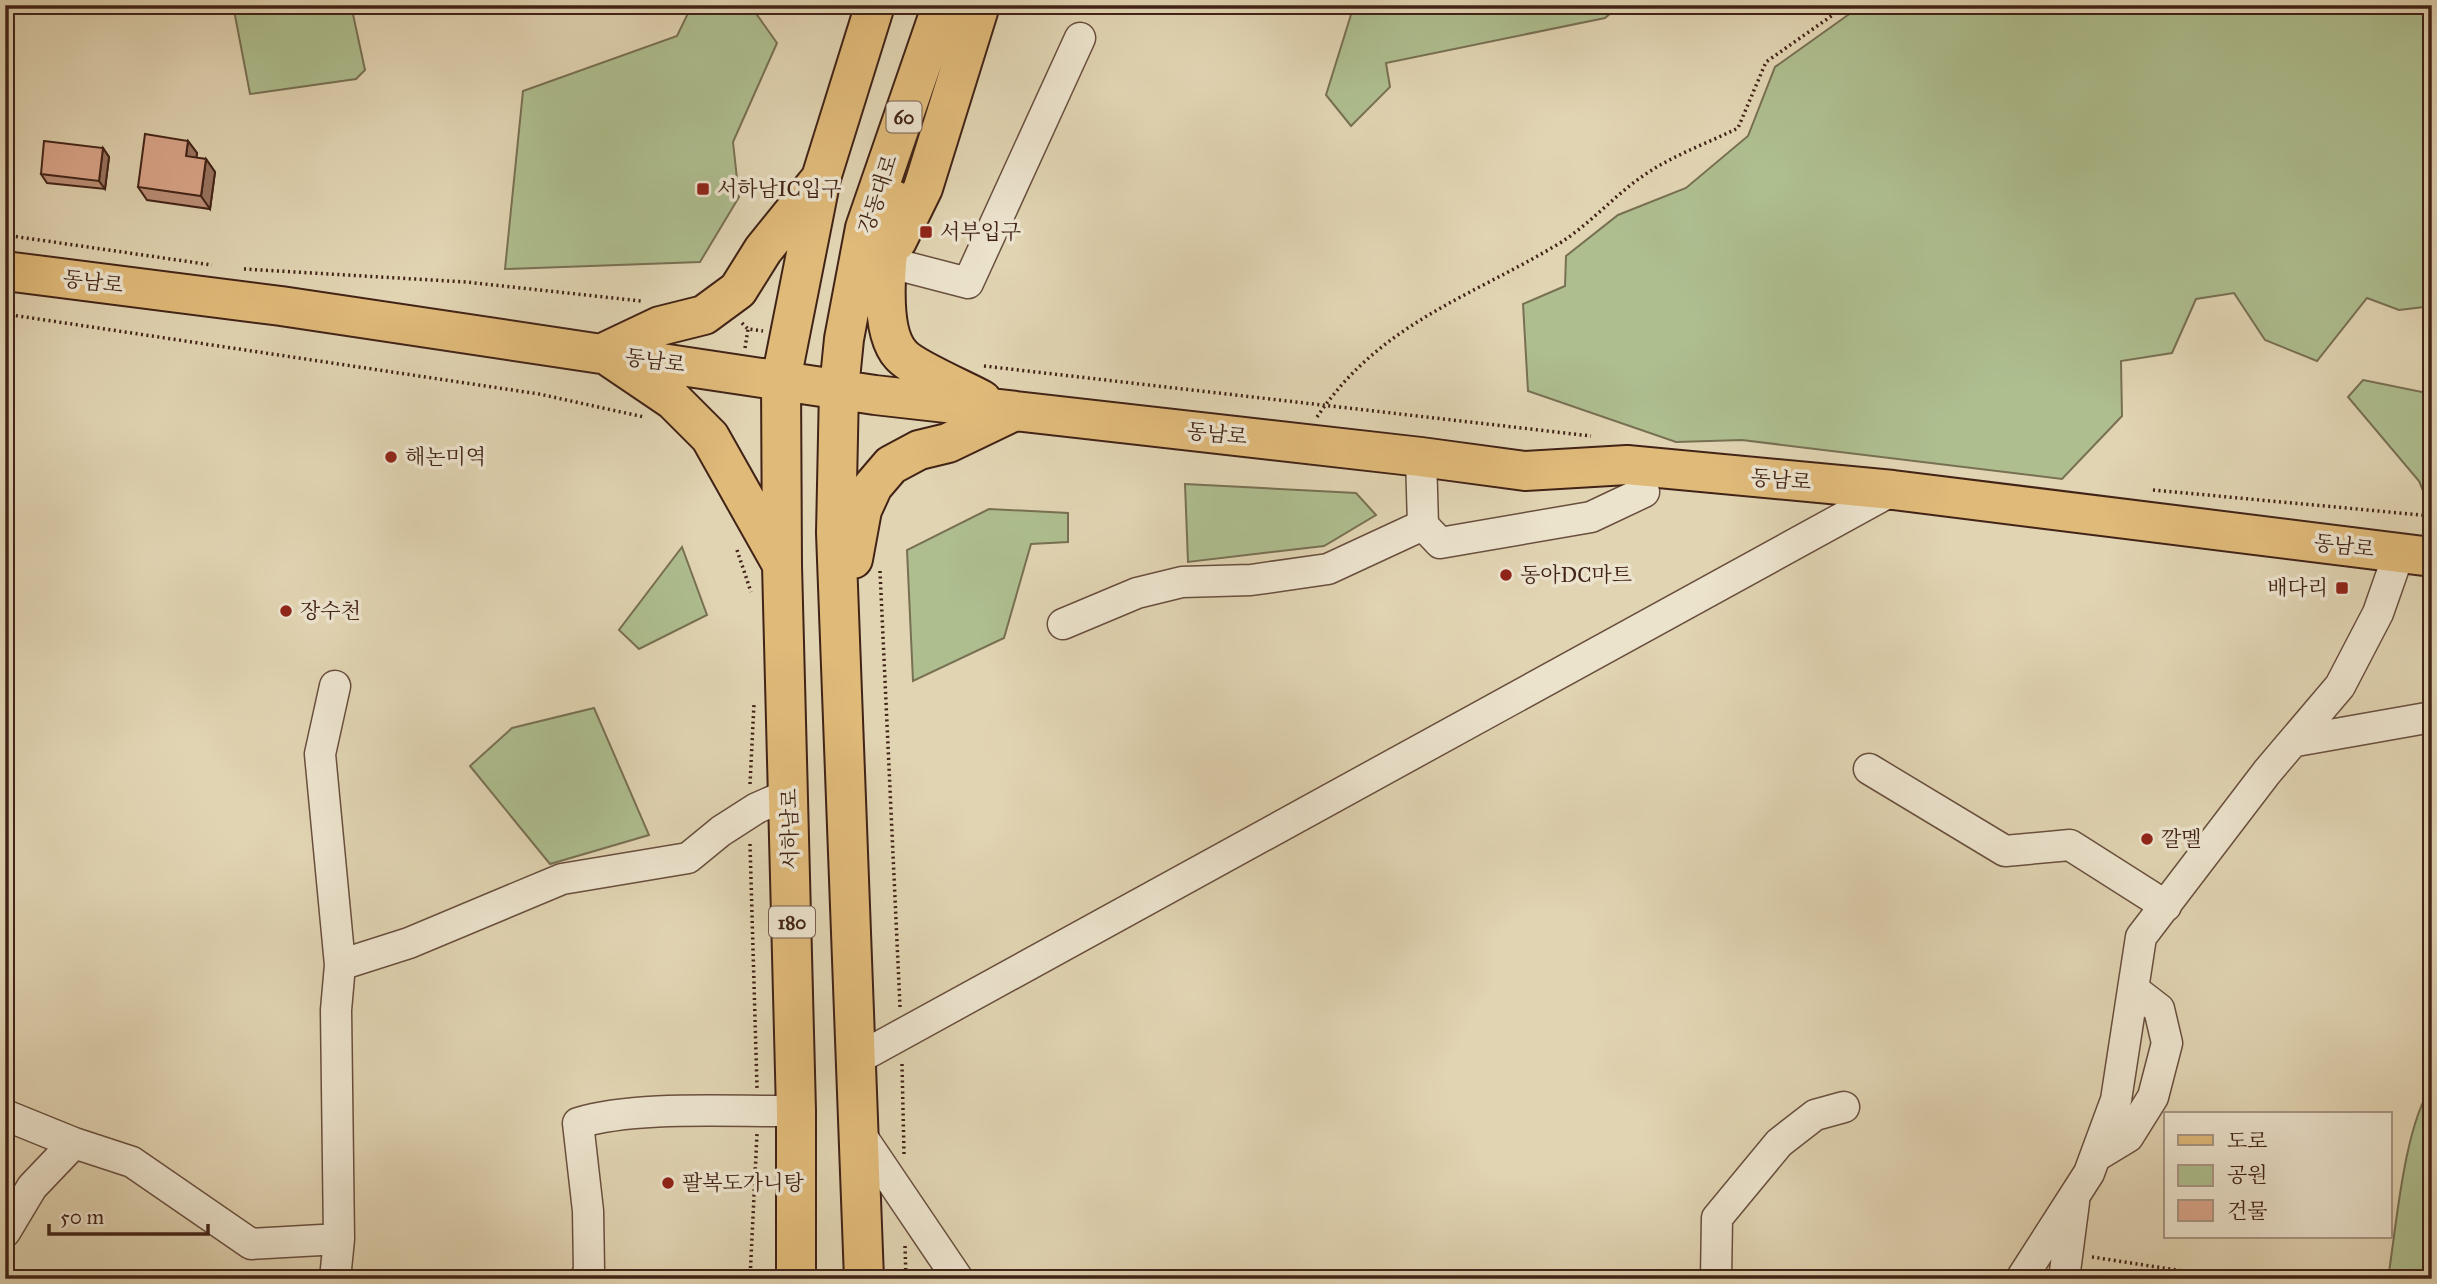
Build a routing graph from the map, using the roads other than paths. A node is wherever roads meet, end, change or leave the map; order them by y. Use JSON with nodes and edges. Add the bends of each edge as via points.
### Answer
{"nodes":[{"id":1,"x":875,"y":5,"type":"edge"},
{"id":2,"x":942,"y":5,"type":"edge"},
{"id":3,"x":980,"y":5,"type":"edge"},
{"id":4,"x":1080,"y":38,"type":"dead end"},
{"id":5,"x":903,"y":120,"type":"junction"},
{"id":6,"x":821,"y":178,"type":"junction"},
{"id":7,"x":887,"y":262,"type":"junction"},
{"id":8,"x":5,"y":271,"type":"edge"},
{"id":9,"x":603,"y":353,"type":"junction"},
{"id":10,"x":781,"y":380,"type":"junction"},
{"id":11,"x":839,"y":389,"type":"junction"},
{"id":12,"x":1007,"y":410,"type":"junction"},
{"id":13,"x":1421,"y":457,"type":"junction"},
{"id":14,"x":1893,"y":491,"type":"junction"},
{"id":15,"x":1644,"y":492,"type":"dead end"},
{"id":16,"x":1423,"y":525,"type":"junction"},
{"id":17,"x":2415,"y":555,"type":"edge"},
{"id":18,"x":782,"y":565,"type":"junction"},
{"id":19,"x":839,"y":615,"type":"junction"},
{"id":20,"x":1063,"y":624,"type":"dead end"},
{"id":21,"x":335,"y":686,"type":"dead end"},
{"id":22,"x":2432,"y":717,"type":"edge"},
{"id":23,"x":2296,"y":741,"type":"junction"},
{"id":24,"x":1869,"y":769,"type":"dead end"},
{"id":25,"x":789,"y":794,"type":"junction"},
{"id":26,"x":2166,"y":906,"type":"junction"},
{"id":27,"x":340,"y":965,"type":"junction"},
{"id":28,"x":2133,"y":989,"type":"junction"},
{"id":29,"x":855,"y":1060,"type":"junction"},
{"id":30,"x":1844,"y":1107,"type":"dead end"},
{"id":31,"x":796,"y":1111,"type":"junction"},
{"id":32,"x":5,"y":1115,"type":"edge"},
{"id":33,"x":858,"y":1131,"type":"junction"},
{"id":34,"x":74,"y":1143,"type":"junction"},
{"id":35,"x":2095,"y":1157,"type":"junction"},
{"id":36,"x":2075,"y":1195,"type":"junction"},
{"id":37,"x":5,"y":1232,"type":"edge"},
{"id":38,"x":339,"y":1239,"type":"junction"},
{"id":39,"x":2066,"y":1266,"type":"edge"},
{"id":40,"x":335,"y":1279,"type":"edge"},
{"id":41,"x":585,"y":1279,"type":"edge"},
{"id":42,"x":796,"y":1279,"type":"edge"},
{"id":43,"x":864,"y":1279,"type":"edge"},
{"id":44,"x":958,"y":1279,"type":"edge"},
{"id":45,"x":1716,"y":1279,"type":"edge"},
{"id":46,"x":2021,"y":1279,"type":"edge"}],
"edges":[{"from":1,"to":6,"type":"main road"},
{"from":2,"to":5,"type":"main road","name":"강동대로","number":"60"},
{"from":3,"to":7,"type":"main road","via":[[923,188]]},
{"from":4,"to":7,"type":"street","via":[[968,283]]},
{"from":5,"to":7,"type":"main road"},
{"from":5,"to":11,"type":"main road","name":"강동대로","number":"60","via":[[865,228]]},
{"from":6,"to":9,"type":"main road","via":[[763,250],[738,290],[704,315],[660,326]]},
{"from":6,"to":10,"type":"main road"},
{"from":7,"to":12,"type":"main road","via":[[888,331],[901,356]]},
{"from":8,"to":9,"type":"main road","name":"동남로"},
{"from":9,"to":10,"type":"main road","name":"동남로"},
{"from":9,"to":18,"type":"main road","via":[[673,400],[710,437]]},
{"from":10,"to":11,"type":"main road","name":"동남로"},
{"from":10,"to":18,"type":"main road","name":"서하남로","number":"180"},
{"from":11,"to":12,"type":"main road","name":"동남로"},
{"from":11,"to":19,"type":"main road"},
{"from":12,"to":13,"type":"main road","name":"동남로"},
{"from":12,"to":19,"type":"main road","via":[[948,443],[919,450],[882,475],[862,510]]},
{"from":13,"to":14,"type":"main road","name":"동남로","via":[[1525,471],[1627,465]]},
{"from":13,"to":16,"type":"street"},
{"from":14,"to":17,"type":"main road","name":"동남로"},
{"from":14,"to":29,"type":"street"},
{"from":15,"to":16,"type":"street","via":[[1591,517],[1440,543]]},
{"from":16,"to":20,"type":"street","via":[[1328,569],[1251,580],[1182,582],[1137,593]]},
{"from":17,"to":23,"type":"street","via":[[2378,613],[2340,687]]},
{"from":18,"to":25,"type":"main road","name":"서하남로","number":"180"},
{"from":19,"to":29,"type":"main road"},
{"from":21,"to":27,"type":"street","via":[[320,754]]},
{"from":22,"to":23,"type":"street"},
{"from":23,"to":26,"type":"street","via":[[2267,772]]},
{"from":24,"to":26,"type":"street","via":[[2005,851],[2070,845]]},
{"from":25,"to":27,"type":"street","via":[[749,813],[688,858],[562,879],[409,943]]},
{"from":25,"to":31,"type":"main road","name":"서하남로","number":"180"},
{"from":26,"to":28,"type":"street","via":[[2141,937]]},
{"from":27,"to":38,"type":"street","via":[[336,1010]]},
{"from":28,"to":35,"type":"street","via":[[2116,1100]]},
{"from":28,"to":35,"type":"street","via":[[2159,1009],[2167,1043],[2153,1097],[2128,1137]]},
{"from":29,"to":33,"type":"main road"},
{"from":30,"to":45,"type":"street","via":[[1815,1115],[1779,1143],[1717,1218]]},
{"from":31,"to":41,"type":"street","via":[[641,1114],[578,1123],[588,1211],[589,1271]]},
{"from":31,"to":42,"type":"main road","name":"서하남로","number":"180"},
{"from":32,"to":34,"type":"street"},
{"from":33,"to":43,"type":"main road"},
{"from":33,"to":44,"type":"street"},
{"from":34,"to":37,"type":"street","via":[[32,1187]]},
{"from":34,"to":38,"type":"street","via":[[132,1161],[251,1244]]},
{"from":35,"to":36,"type":"street"},
{"from":36,"to":39,"type":"street"},
{"from":36,"to":46,"type":"street"},
{"from":38,"to":40,"type":"street"}]}
